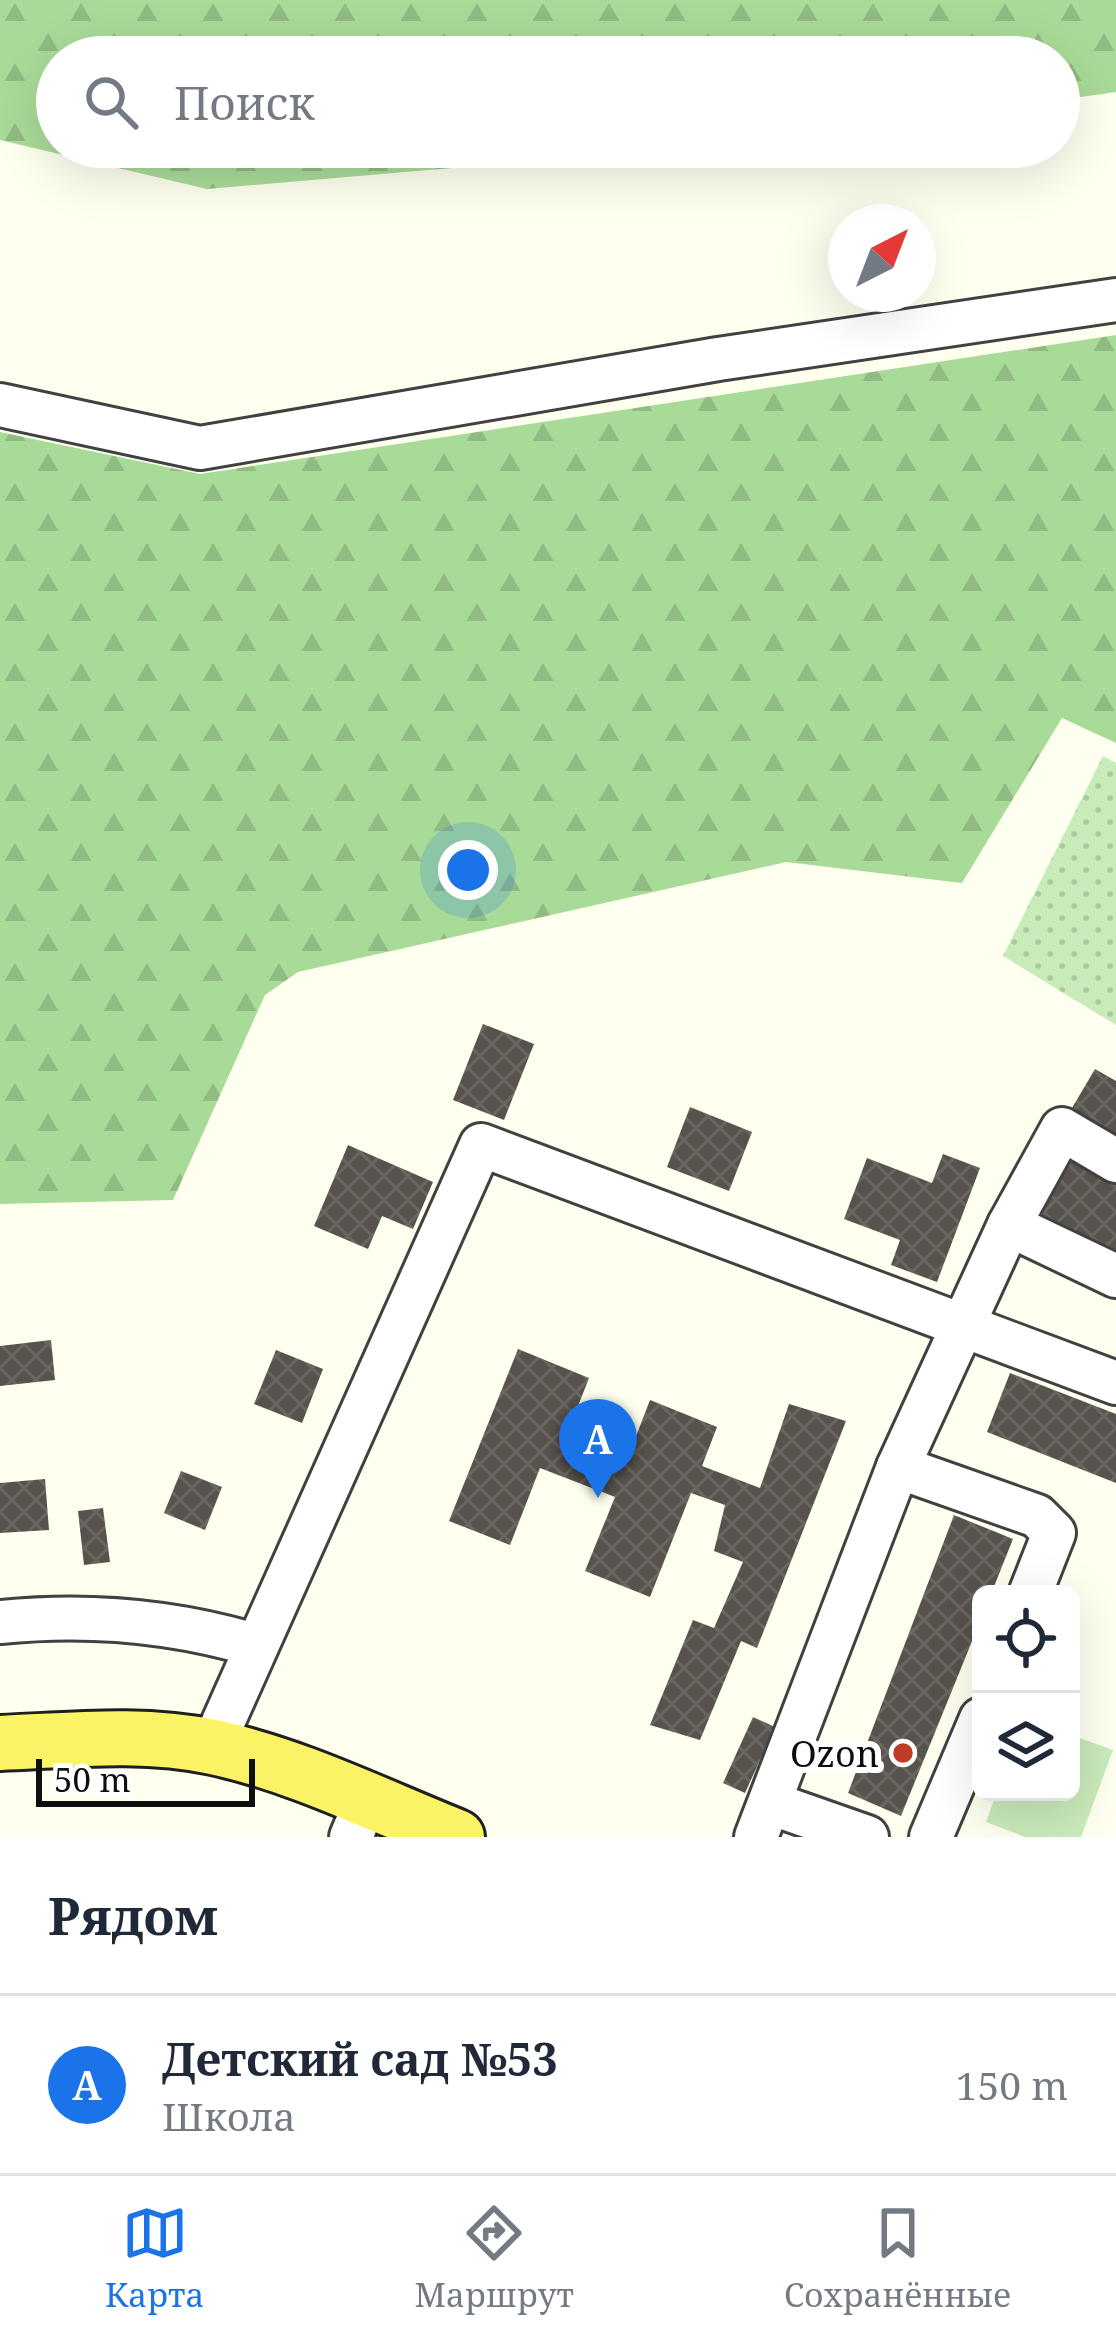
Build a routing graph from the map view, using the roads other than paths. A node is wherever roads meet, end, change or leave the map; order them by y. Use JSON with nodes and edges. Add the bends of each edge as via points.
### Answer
{"nodes":[{"id":1,"x":1116,"y":300,"type":"edge"},
{"id":2,"x":0,"y":405,"type":"edge"},
{"id":3,"x":1116,"y":1161,"type":"edge"},
{"id":4,"x":1010,"y":1225,"type":"junction"},
{"id":5,"x":1116,"y":1276,"type":"edge"},
{"id":6,"x":966,"y":1322,"type":"junction"},
{"id":7,"x":1116,"y":1383,"type":"edge"},
{"id":8,"x":898,"y":1468,"type":"junction"},
{"id":9,"x":1034,"y":1585,"type":"edge"},
{"id":10,"x":0,"y":1622,"type":"edge"},
{"id":11,"x":255,"y":1645,"type":"junction"},
{"id":12,"x":972,"y":1740,"type":"edge"},
{"id":13,"x":0,"y":1744,"type":"edge"},
{"id":14,"x":212,"y":1747,"type":"junction"},
{"id":15,"x":359,"y":1819,"type":"edge"},
{"id":16,"x":763,"y":1820,"type":"edge"},
{"id":17,"x":457,"y":1837,"type":"edge"},
{"id":18,"x":867,"y":1837,"type":"edge"},
{"id":19,"x":931,"y":1837,"type":"edge"}],
"edges":[{"from":1,"to":2,"type":"street","via":[[718,358],[200,448]]},
{"from":3,"to":4,"type":"street","via":[[1062,1129]]},
{"from":4,"to":5,"type":"street"},
{"from":4,"to":6,"type":"street"},
{"from":6,"to":7,"type":"street"},
{"from":6,"to":8,"type":"street"},
{"from":6,"to":11,"type":"street","via":[[481,1145]]},
{"from":8,"to":9,"type":"street","via":[[1037,1516],[1054,1533]]},
{"from":8,"to":16,"type":"street"},
{"from":10,"to":11,"type":"street","via":[[71,1615],[164,1623]]},
{"from":11,"to":14,"type":"street"},
{"from":12,"to":19,"type":"street"},
{"from":13,"to":14,"type":"main road","via":[[135,1737]]},
{"from":14,"to":15,"type":"main road"},
{"from":15,"to":17,"type":"main road"},
{"from":16,"to":18,"type":"street"}]}
